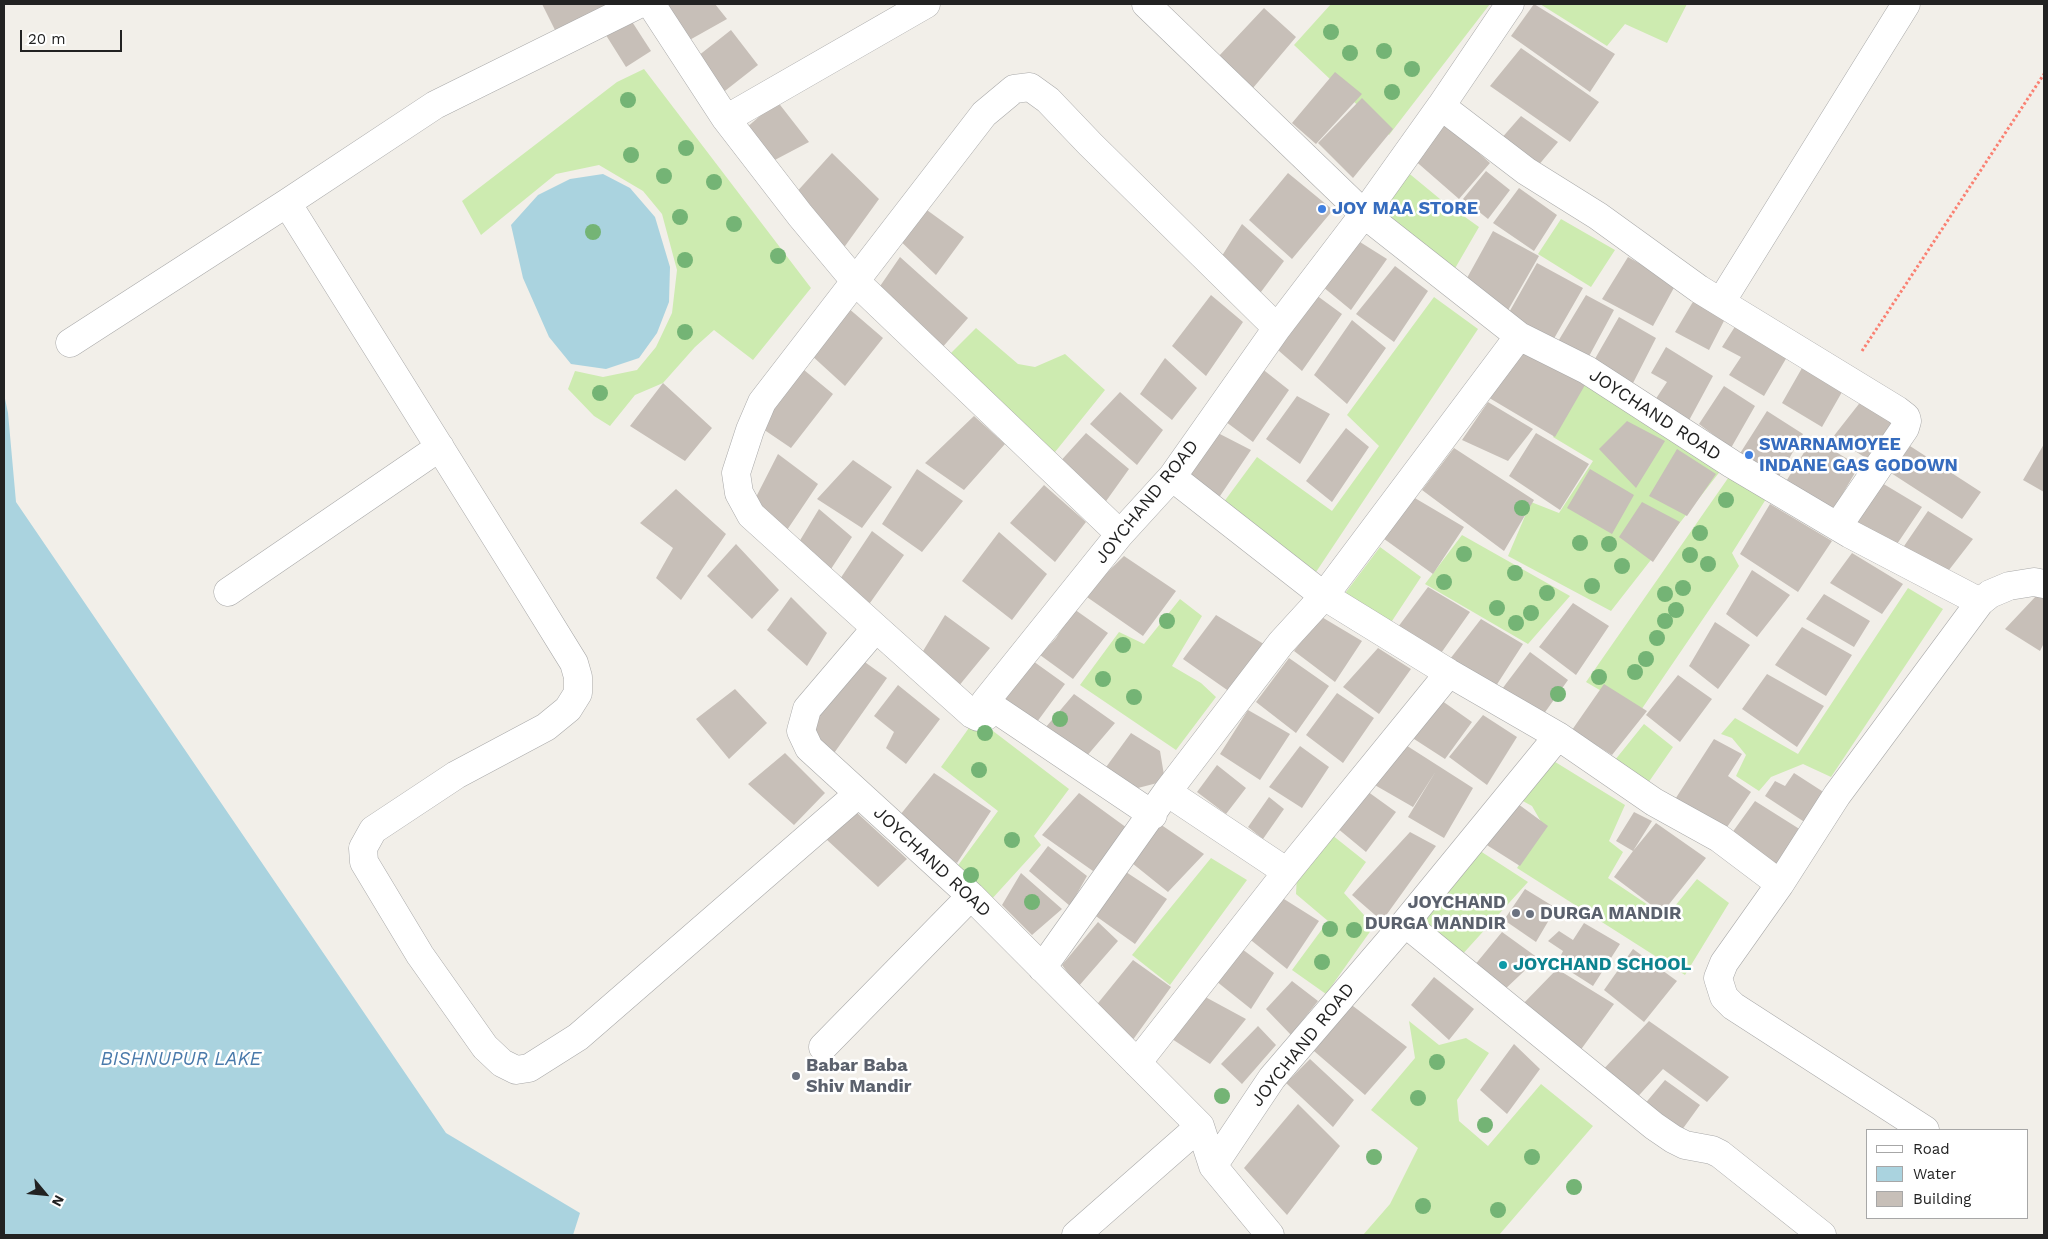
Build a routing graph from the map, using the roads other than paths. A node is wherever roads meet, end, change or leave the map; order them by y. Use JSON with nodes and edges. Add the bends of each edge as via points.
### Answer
{"nodes":[{"id":1,"x":639,"y":4,"type":"edge"},
{"id":2,"x":651,"y":4,"type":"edge"},
{"id":3,"x":926,"y":4,"type":"edge"},
{"id":4,"x":1146,"y":4,"type":"edge"},
{"id":5,"x":1510,"y":4,"type":"edge"},
{"id":6,"x":1906,"y":4,"type":"edge"},
{"id":7,"x":1441,"y":106,"type":"junction"},
{"id":8,"x":726,"y":119,"type":"junction"},
{"id":9,"x":287,"y":204,"type":"junction"},
{"id":10,"x":1364,"y":214,"type":"junction"},
{"id":11,"x":855,"y":282,"type":"junction"},
{"id":12,"x":1721,"y":302,"type":"junction"},
{"id":13,"x":1277,"y":328,"type":"junction"},
{"id":14,"x":1518,"y":336,"type":"junction"},
{"id":15,"x":70,"y":343,"type":"dead end"},
{"id":16,"x":440,"y":447,"type":"junction"},
{"id":17,"x":1172,"y":477,"type":"junction"},
{"id":18,"x":1838,"y":526,"type":"junction"},
{"id":19,"x":1120,"y":534,"type":"junction"},
{"id":20,"x":2044,"y":584,"type":"edge"},
{"id":21,"x":228,"y":592,"type":"dead end"},
{"id":22,"x":1324,"y":596,"type":"junction"},
{"id":23,"x":1980,"y":602,"type":"junction"},
{"id":24,"x":876,"y":628,"type":"junction"},
{"id":25,"x":1449,"y":673,"type":"junction"},
{"id":26,"x":986,"y":709,"type":"junction"},
{"id":27,"x":1558,"y":736,"type":"junction"},
{"id":28,"x":858,"y":794,"type":"junction"},
{"id":29,"x":1160,"y":803,"type":"junction"},
{"id":30,"x":1287,"y":872,"type":"junction"},
{"id":31,"x":1780,"y":884,"type":"junction"},
{"id":32,"x":971,"y":896,"type":"junction"},
{"id":33,"x":1405,"y":923,"type":"junction"},
{"id":34,"x":1042,"y":968,"type":"junction"},
{"id":35,"x":823,"y":1047,"type":"dead end"},
{"id":36,"x":1137,"y":1063,"type":"junction"},
{"id":37,"x":1200,"y":1126,"type":"junction"},
{"id":38,"x":1923,"y":1129,"type":"edge"},
{"id":39,"x":1213,"y":1166,"type":"junction"},
{"id":40,"x":1076,"y":1235,"type":"edge"},
{"id":41,"x":1270,"y":1235,"type":"edge"},
{"id":42,"x":1822,"y":1235,"type":"edge"}],
"edges":[{"from":1,"to":9,"type":"street","via":[[435,105]]},
{"from":2,"to":8,"type":"street"},
{"from":3,"to":8,"type":"street"},
{"from":4,"to":10,"type":"street"},
{"from":5,"to":7,"type":"street","name":"JOYCHAND ROAD"},
{"from":6,"to":12,"type":"street"},
{"from":7,"to":10,"type":"street","name":"JOYCHAND ROAD"},
{"from":7,"to":12,"type":"street","via":[[1526,171],[1598,216]]},
{"from":8,"to":11,"type":"street"},
{"from":9,"to":15,"type":"street"},
{"from":9,"to":16,"type":"street"},
{"from":10,"to":13,"type":"street","name":"JOYCHAND ROAD"},
{"from":10,"to":14,"type":"street","name":"JOYCHAND ROAD"},
{"from":11,"to":13,"type":"street","via":[[984,114],[1014,89],[1030,87],[1048,100]]},
{"from":11,"to":19,"type":"street"},
{"from":11,"to":24,"type":"street","via":[[762,402],[736,472],[739,493],[751,515]]},
{"from":12,"to":18,"type":"street","via":[[1906,417],[1905,428]]},
{"from":13,"to":17,"type":"street","name":"JOYCHAND ROAD"},
{"from":14,"to":18,"type":"street","name":"JOYCHAND ROAD","via":[[1587,370],[1732,464]]},
{"from":14,"to":22,"type":"street"},
{"from":16,"to":21,"type":"street"},
{"from":16,"to":28,"type":"street","via":[[574,663],[578,692],[568,709],[546,727],[456,775],[373,830],[363,848],[364,862],[420,955],[485,1047],[502,1063],[516,1070],[529,1068],[578,1036]]},
{"from":17,"to":19,"type":"street","name":"JOYCHAND ROAD"},
{"from":17,"to":22,"type":"street"},
{"from":18,"to":23,"type":"street","name":"JOYCHAND ROAD"},
{"from":19,"to":26,"type":"street","name":"JOYCHAND ROAD"},
{"from":20,"to":23,"type":"street","via":[[2034,582],[2009,586]]},
{"from":22,"to":25,"type":"street"},
{"from":22,"to":29,"type":"street","via":[[1280,643]]},
{"from":23,"to":31,"type":"street","via":[[1837,795]]},
{"from":24,"to":26,"type":"street","via":[[972,714],[980,718]]},
{"from":24,"to":28,"type":"street","name":"JOYCHAND ROAD","via":[[808,709],[801,731],[809,748]]},
{"from":25,"to":27,"type":"street"},
{"from":25,"to":30,"type":"street"},
{"from":26,"to":29,"type":"street"},
{"from":27,"to":31,"type":"street","via":[[1654,802],[1719,838]]},
{"from":27,"to":33,"type":"street","name":"JOYCHAND ROAD"},
{"from":28,"to":32,"type":"street","name":"JOYCHAND ROAD"},
{"from":29,"to":30,"type":"street"},
{"from":29,"to":34,"type":"street"},
{"from":30,"to":36,"type":"street"},
{"from":31,"to":38,"type":"street","via":[[1724,963],[1718,978],[1724,997],[1733,1006]]},
{"from":32,"to":34,"type":"street","name":"JOYCHAND ROAD"},
{"from":32,"to":35,"type":"street"},
{"from":33,"to":39,"type":"street","name":"JOYCHAND ROAD","via":[[1272,1078]]},
{"from":33,"to":42,"type":"street","via":[[1654,1126],[1685,1145],[1720,1154]]},
{"from":34,"to":36,"type":"street","name":"JOYCHAND ROAD"},
{"from":36,"to":37,"type":"street","name":"JOYCHAND ROAD"},
{"from":37,"to":39,"type":"street","name":"JOYCHAND ROAD"},
{"from":37,"to":40,"type":"street"},
{"from":39,"to":41,"type":"street"}]}
